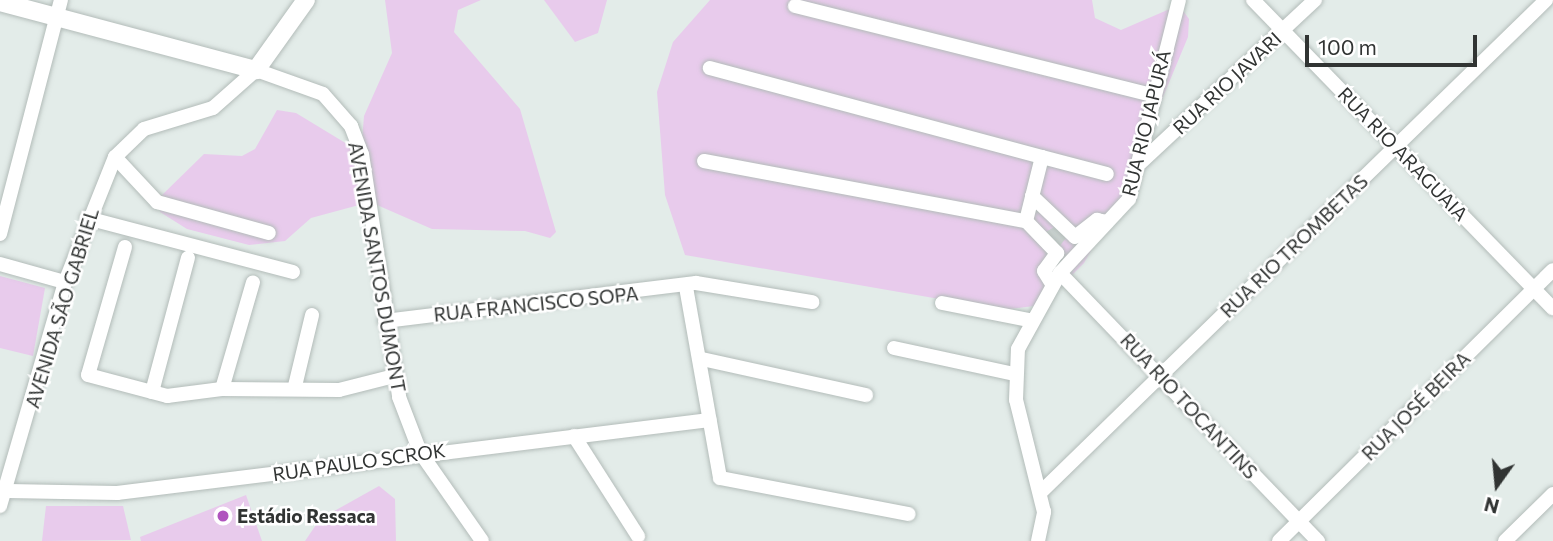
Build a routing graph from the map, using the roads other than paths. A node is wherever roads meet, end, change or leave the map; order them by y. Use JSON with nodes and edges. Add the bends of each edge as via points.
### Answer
{"nodes":[{"id":1,"x":306,"y":0,"type":"edge"},
{"id":2,"x":1179,"y":0,"type":"edge"},
{"id":3,"x":1252,"y":0,"type":"edge"},
{"id":4,"x":1315,"y":0,"type":"edge"},
{"id":5,"x":1546,"y":0,"type":"edge"},
{"id":6,"x":0,"y":2,"type":"edge"},
{"id":7,"x":795,"y":6,"type":"dead end"},
{"id":8,"x":59,"y":9,"type":"edge"},
{"id":9,"x":1284,"y":31,"type":"junction"},
{"id":10,"x":710,"y":68,"type":"dead end"},
{"id":11,"x":256,"y":70,"type":"junction"},
{"id":12,"x":1152,"y":95,"type":"junction"},
{"id":13,"x":1396,"y":147,"type":"junction"},
{"id":14,"x":115,"y":157,"type":"junction"},
{"id":15,"x":1042,"y":157,"type":"junction"},
{"id":16,"x":704,"y":161,"type":"dead end"},
{"id":17,"x":1139,"y":165,"type":"junction"},
{"id":18,"x":1107,"y":174,"type":"dead end"},
{"id":19,"x":1032,"y":196,"type":"junction"},
{"id":20,"x":88,"y":218,"type":"junction"},
{"id":21,"x":1026,"y":221,"type":"junction"},
{"id":22,"x":1107,"y":222,"type":"junction"},
{"id":23,"x":269,"y":233,"type":"dead end"},
{"id":24,"x":0,"y":234,"type":"edge"},
{"id":25,"x":1075,"y":237,"type":"junction"},
{"id":26,"x":125,"y":247,"type":"dead end"},
{"id":27,"x":1057,"y":253,"type":"junction"},
{"id":28,"x":188,"y":258,"type":"dead end"},
{"id":29,"x":0,"y":264,"type":"edge"},
{"id":30,"x":1553,"y":270,"type":"edge"},
{"id":31,"x":293,"y":272,"type":"dead end"},
{"id":32,"x":1056,"y":278,"type":"junction"},
{"id":33,"x":65,"y":282,"type":"junction"},
{"id":34,"x":253,"y":282,"type":"dead end"},
{"id":35,"x":686,"y":287,"type":"junction"},
{"id":36,"x":1534,"y":289,"type":"junction"},
{"id":37,"x":811,"y":302,"type":"dead end"},
{"id":38,"x":942,"y":303,"type":"dead end"},
{"id":39,"x":1553,"y":308,"type":"edge"},
{"id":40,"x":312,"y":315,"type":"dead end"},
{"id":41,"x":1029,"y":320,"type":"junction"},
{"id":42,"x":386,"y":321,"type":"junction"},
{"id":43,"x":894,"y":348,"type":"dead end"},
{"id":44,"x":702,"y":359,"type":"junction"},
{"id":45,"x":1014,"y":374,"type":"junction"},
{"id":46,"x":1161,"y":374,"type":"junction"},
{"id":47,"x":394,"y":376,"type":"junction"},
{"id":48,"x":295,"y":386,"type":"junction"},
{"id":49,"x":222,"y":389,"type":"junction"},
{"id":50,"x":152,"y":392,"type":"junction"},
{"id":51,"x":866,"y":395,"type":"dead end"},
{"id":52,"x":710,"y":420,"type":"junction"},
{"id":53,"x":575,"y":436,"type":"junction"},
{"id":54,"x":420,"y":452,"type":"junction"},
{"id":55,"x":8,"y":491,"type":"junction"},
{"id":56,"x":1041,"y":492,"type":"junction"},
{"id":57,"x":1553,"y":494,"type":"edge"},
{"id":58,"x":0,"y":506,"type":"edge"},
{"id":59,"x":909,"y":514,"type":"dead end"},
{"id":60,"x":1299,"y":522,"type":"junction"},
{"id":61,"x":638,"y":537,"type":"dead end"},
{"id":62,"x":482,"y":541,"type":"edge"},
{"id":63,"x":1038,"y":541,"type":"edge"},
{"id":64,"x":1279,"y":541,"type":"edge"},
{"id":65,"x":1318,"y":541,"type":"edge"},
{"id":66,"x":1505,"y":541,"type":"edge"}],
"edges":[{"from":1,"to":11,"type":"main road","name":"AVENIDA SÃO GABRIEL"},
{"from":2,"to":12,"type":"street","name":"RUA RIO JAPURÁ"},
{"from":3,"to":9,"type":"street","name":"RUA RIO ARAGUAIA"},
{"from":4,"to":9,"type":"street","name":"RUA RIO JAVARI"},
{"from":5,"to":13,"type":"street","name":"RUA RIO TROMBETAS"},
{"from":6,"to":8,"type":"main road"},
{"from":7,"to":12,"type":"street"},
{"from":8,"to":11,"type":"main road"},
{"from":8,"to":24,"type":"street"},
{"from":9,"to":13,"type":"street","name":"RUA RIO ARAGUAIA"},
{"from":9,"to":17,"type":"street","name":"RUA RIO JAVARI"},
{"from":10,"to":15,"type":"street"},
{"from":11,"to":14,"type":"street","name":"AVENIDA SÃO GABRIEL","via":[[213,108],[144,129]]},
{"from":11,"to":42,"type":"street","name":"AVENIDA SANTOS DUMONT","via":[[323,94],[351,126],[362,153]]},
{"from":12,"to":17,"type":"street","name":"RUA RIO JAPURÁ"},
{"from":13,"to":36,"type":"street","name":"RUA RIO ARAGUAIA"},
{"from":13,"to":46,"type":"street","name":"RUA RIO TROMBETAS"},
{"from":14,"to":20,"type":"street","name":"AVENIDA SÃO GABRIEL"},
{"from":14,"to":23,"type":"street","via":[[157,202]]},
{"from":15,"to":18,"type":"street"},
{"from":15,"to":19,"type":"street"},
{"from":16,"to":21,"type":"street"},
{"from":17,"to":22,"type":"street","name":"RUA RIO JAPURÁ","via":[[1129,199]]},
{"from":19,"to":21,"type":"street"},
{"from":19,"to":25,"type":"street"},
{"from":20,"to":31,"type":"street"},
{"from":20,"to":33,"type":"street","name":"AVENIDA SÃO GABRIEL"},
{"from":21,"to":27,"type":"street"},
{"from":22,"to":25,"type":"street","via":[[1097,220]]},
{"from":22,"to":32,"type":"street","name":"RUA RIO JAPURÁ"},
{"from":25,"to":27,"type":"street"},
{"from":26,"to":50,"type":"street","via":[[88,375]]},
{"from":27,"to":32,"type":"street","via":[[1044,271]]},
{"from":28,"to":50,"type":"street"},
{"from":29,"to":33,"type":"street"},
{"from":30,"to":36,"type":"street","name":"RUA JOSÉ BEIRA"},
{"from":32,"to":41,"type":"street","name":"RUA RIO JAPURÁ"},
{"from":32,"to":46,"type":"street","name":"RUA RIO TOCANTINS"},
{"from":33,"to":55,"type":"street","name":"AVENIDA SÃO GABRIEL"},
{"from":34,"to":49,"type":"street"},
{"from":35,"to":37,"type":"street","name":"RUA FRANCISCO SOPA","via":[[696,283]]},
{"from":35,"to":42,"type":"street","name":"RUA FRANCISCO SOPA"},
{"from":35,"to":44,"type":"street"},
{"from":36,"to":39,"type":"street","name":"RUA RIO ARAGUAIA"},
{"from":36,"to":60,"type":"street","name":"RUA JOSÉ BEIRA"},
{"from":38,"to":41,"type":"street"},
{"from":40,"to":48,"type":"street"},
{"from":41,"to":45,"type":"street","name":"RUA RIO JAPURÁ"},
{"from":42,"to":47,"type":"street","name":"AVENIDA SANTOS DUMONT"},
{"from":43,"to":45,"type":"street"},
{"from":44,"to":51,"type":"street"},
{"from":44,"to":52,"type":"street"},
{"from":45,"to":56,"type":"street","name":"RUA RIO JAPURÁ"},
{"from":46,"to":56,"type":"street","name":"RUA RIO TROMBETAS"},
{"from":46,"to":60,"type":"street","name":"RUA RIO TOCANTINS"},
{"from":47,"to":48,"type":"street","via":[[339,390]]},
{"from":47,"to":54,"type":"street","name":"AVENIDA SANTOS DUMONT"},
{"from":48,"to":49,"type":"street"},
{"from":49,"to":50,"type":"street"},
{"from":52,"to":53,"type":"street","name":"RUA PAULO SCROK"},
{"from":52,"to":59,"type":"street","via":[[720,478]]},
{"from":53,"to":54,"type":"street","name":"RUA PAULO SCROK"},
{"from":53,"to":61,"type":"street"},
{"from":54,"to":55,"type":"street","name":"RUA PAULO SCROK","via":[[117,493]]},
{"from":54,"to":62,"type":"street","name":"AVENIDA SANTOS DUMONT"},
{"from":55,"to":58,"type":"street","name":"AVENIDA SÃO GABRIEL"},
{"from":56,"to":63,"type":"street","name":"RUA RIO JAPURÁ"},
{"from":57,"to":66,"type":"street"},
{"from":60,"to":64,"type":"street","name":"RUA JOSÉ BEIRA"},
{"from":60,"to":65,"type":"street","name":"RUA RIO TOCANTINS"}]}
